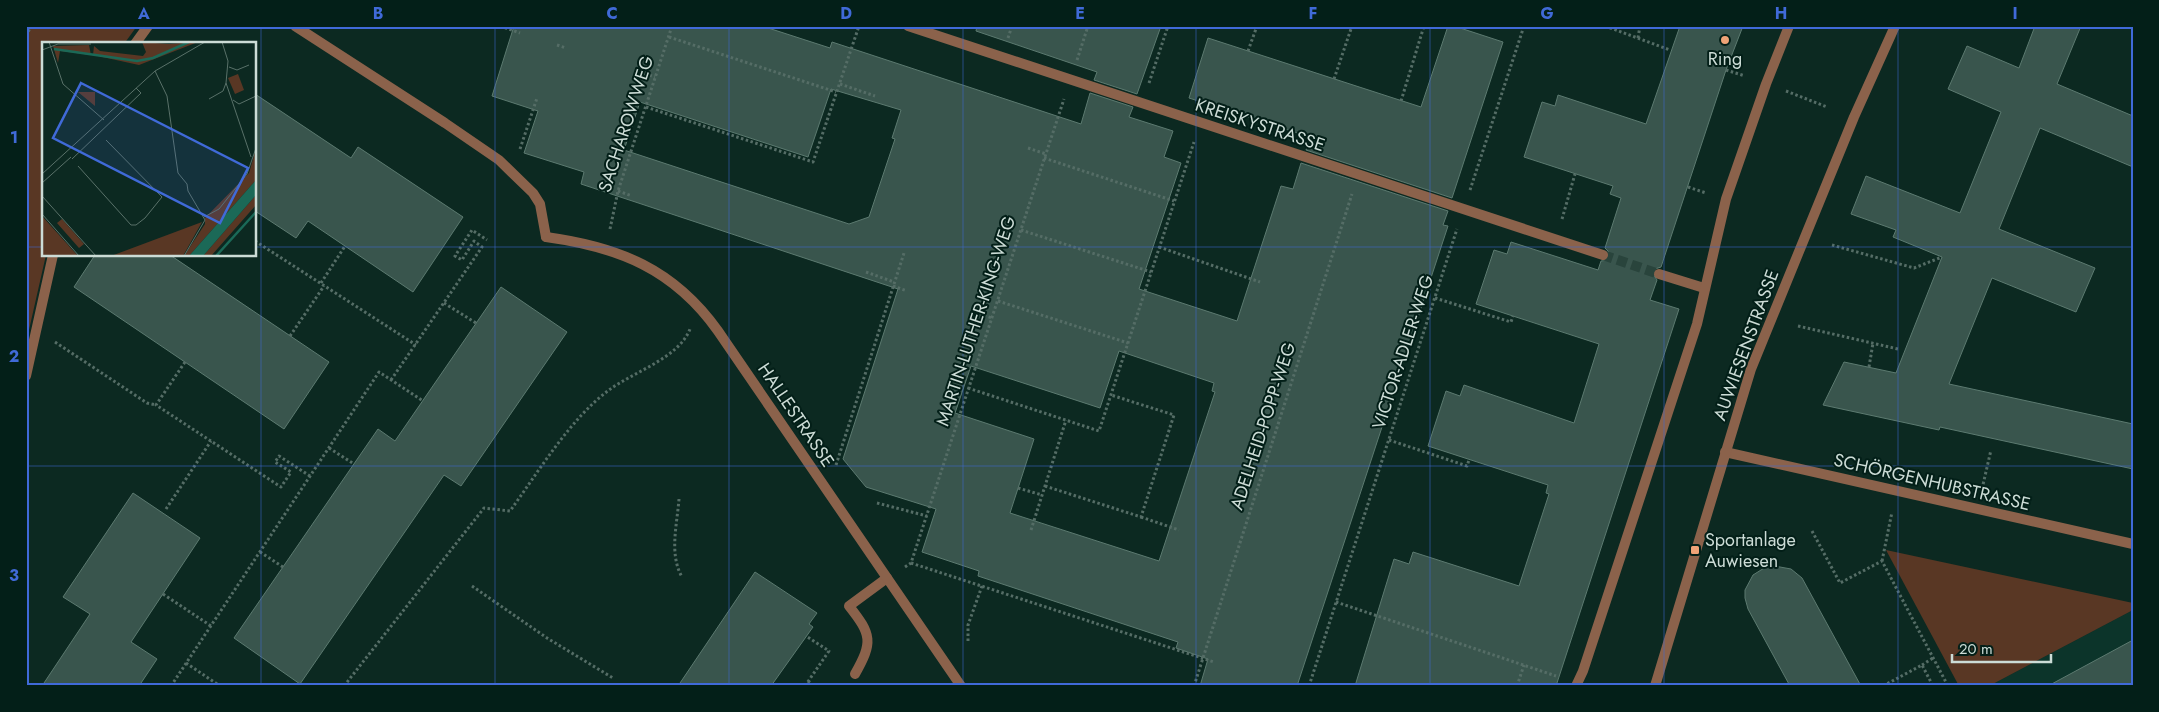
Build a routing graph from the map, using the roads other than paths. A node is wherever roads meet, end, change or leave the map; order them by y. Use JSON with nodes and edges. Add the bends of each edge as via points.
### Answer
{"nodes":[{"id":1,"x":148,"y":26,"type":"edge"},
{"id":2,"x":295,"y":26,"type":"edge"},
{"id":3,"x":908,"y":26,"type":"edge"},
{"id":4,"x":1789,"y":26,"type":"edge"},
{"id":5,"x":1895,"y":26,"type":"edge"},
{"id":6,"x":136,"y":42,"type":"edge"},
{"id":7,"x":1603,"y":255,"type":"tunnel mouth"},
{"id":8,"x":53,"y":256,"type":"edge"},
{"id":9,"x":1659,"y":274,"type":"tunnel mouth"},
{"id":10,"x":1704,"y":288,"type":"junction"},
{"id":11,"x":26,"y":376,"type":"edge"},
{"id":12,"x":1725,"y":452,"type":"junction"},
{"id":13,"x":2133,"y":544,"type":"edge"},
{"id":14,"x":887,"y":578,"type":"junction"},
{"id":15,"x":855,"y":674,"type":"dead end"},
{"id":16,"x":1576,"y":684,"type":"edge"},
{"id":17,"x":961,"y":686,"type":"edge"},
{"id":18,"x":1655,"y":686,"type":"edge"}],
"edges":[{"from":1,"to":6,"type":"street"},
{"from":2,"to":14,"type":"street","name":"HALLESTRASSE","via":[[467,137],[509,170],[540,204],[546,237],[596,246],[627,257],[663,275],[689,294],[718,331]]},
{"from":3,"to":7,"type":"street","name":"KREISKYSTRASSE"},
{"from":4,"to":10,"type":"street","via":[[1726,199]]},
{"from":5,"to":12,"type":"street","name":"AUWIESENSTRASSE","via":[[1751,368]]},
{"from":8,"to":11,"type":"street"},
{"from":9,"to":10,"type":"street"},
{"from":10,"to":16,"type":"street","via":[[1697,324]]},
{"from":12,"to":13,"type":"street","name":"SCHÖRGENHUBSTRASSE"},
{"from":12,"to":18,"type":"street","name":"AUWIESENSTRASSE"},
{"from":14,"to":15,"type":"street","via":[[849,606],[868,634],[868,651]]},
{"from":14,"to":17,"type":"street","name":"HALLESTRASSE"}]}
